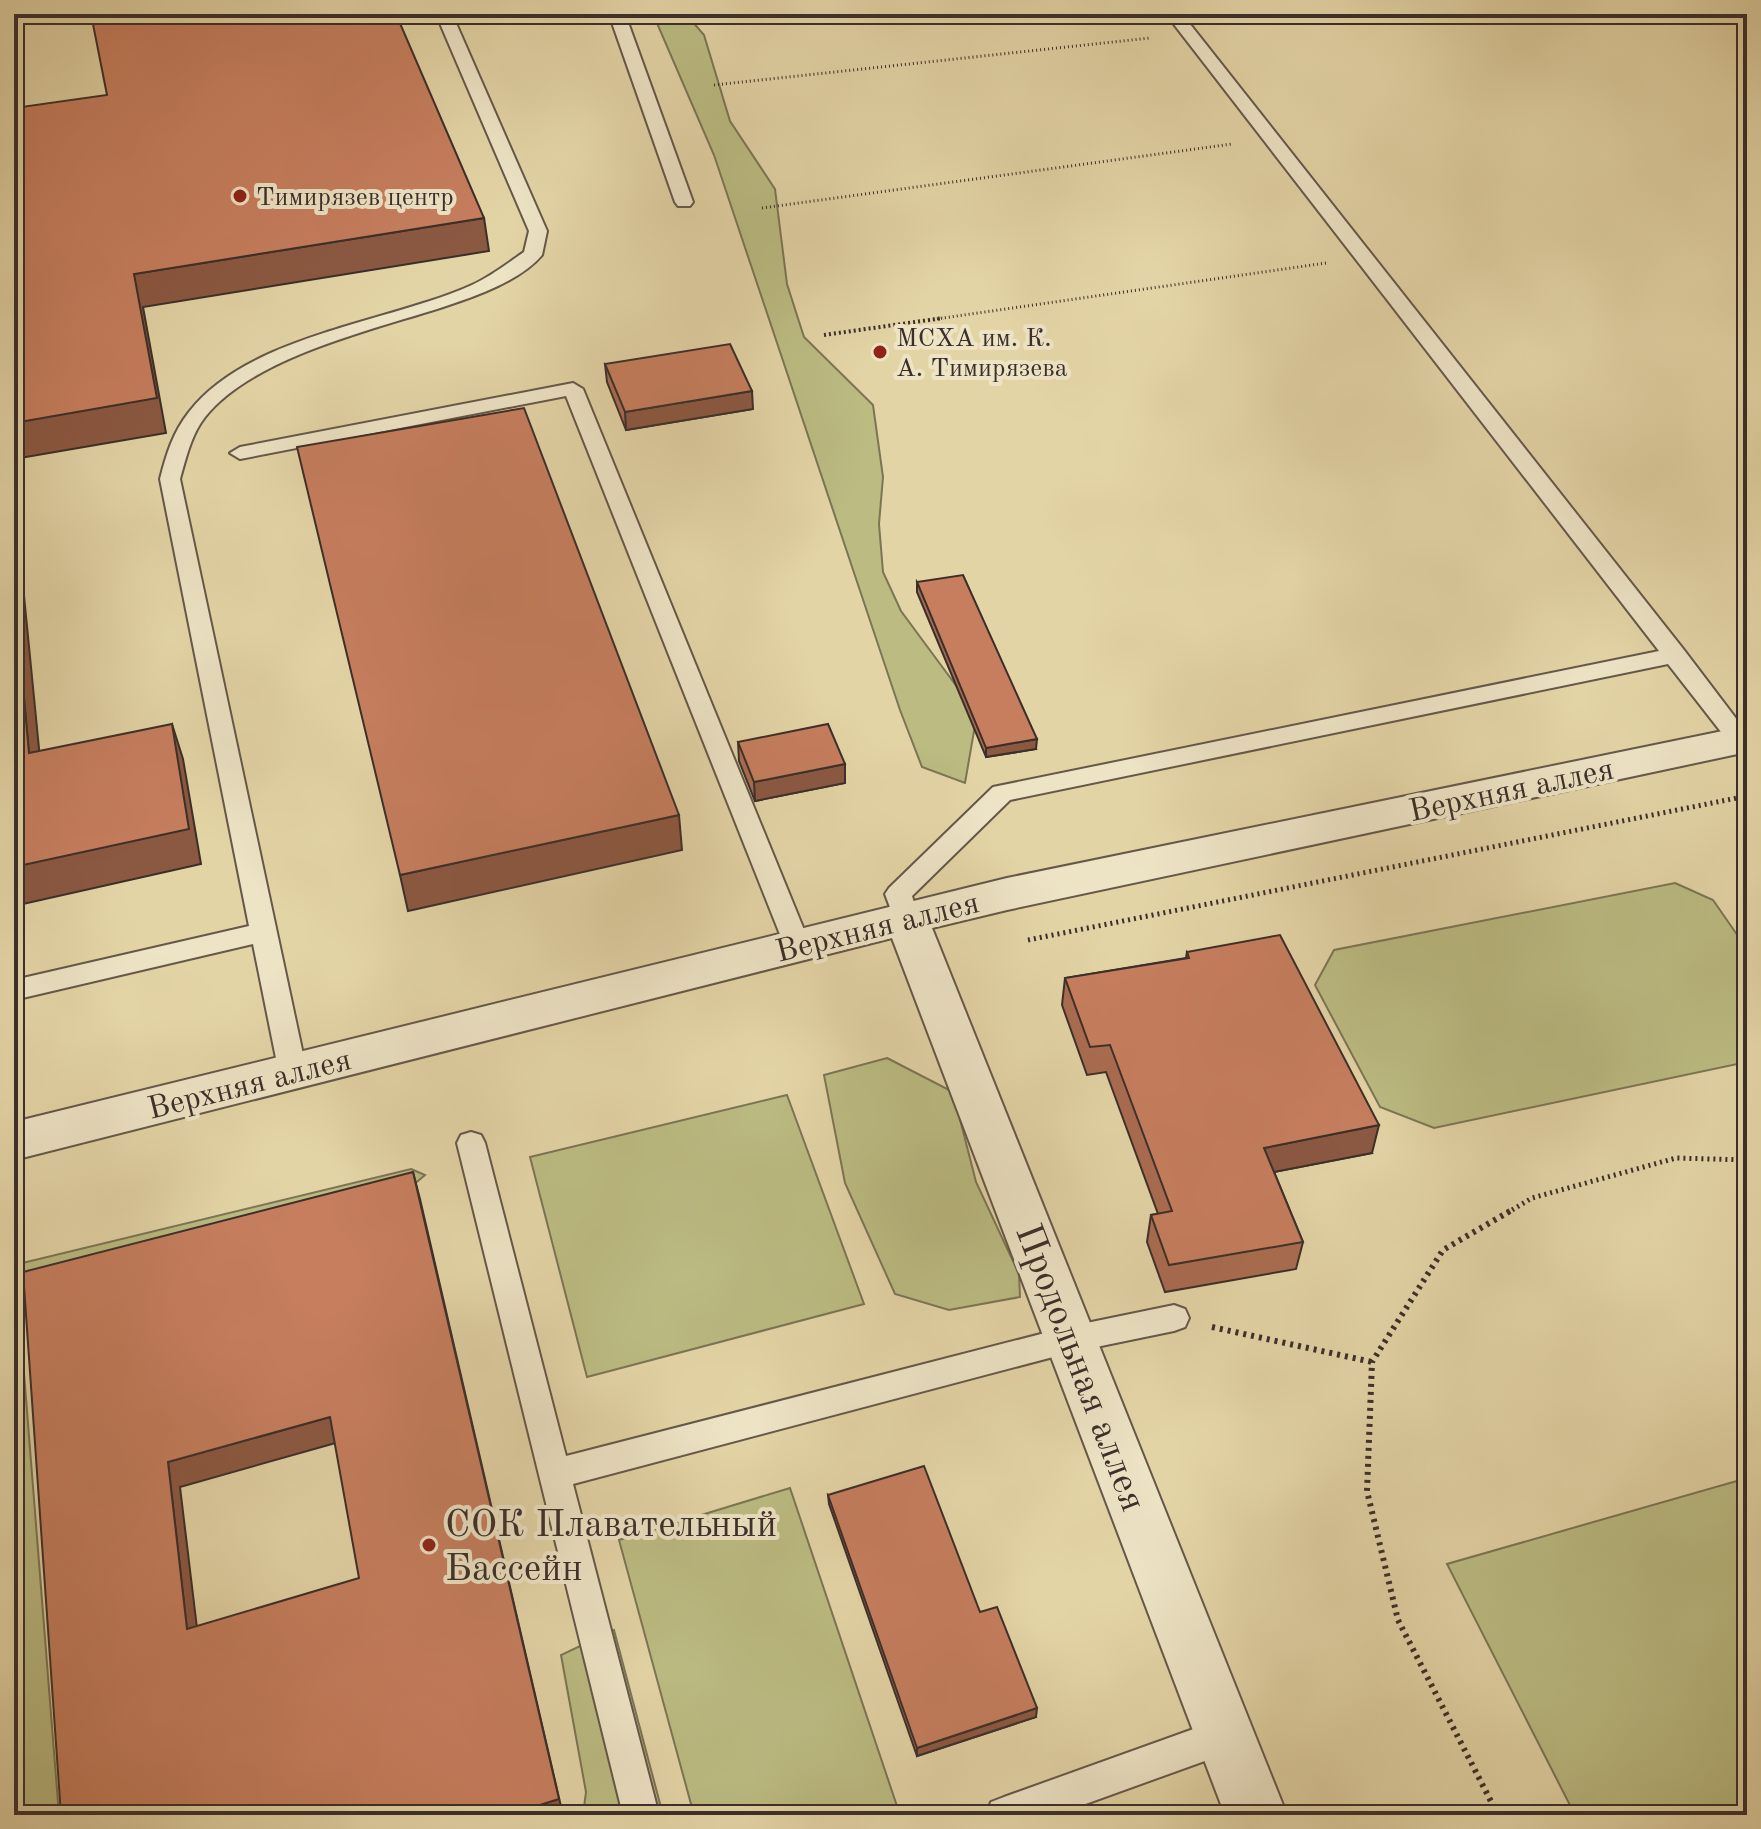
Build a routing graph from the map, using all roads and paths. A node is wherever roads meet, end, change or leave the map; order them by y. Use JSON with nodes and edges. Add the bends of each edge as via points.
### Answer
{"nodes":[{"id":1,"x":444,"y":14,"type":"edge"},
{"id":2,"x":617,"y":14,"type":"edge"},
{"id":3,"x":1174,"y":14,"type":"edge"},
{"id":4,"x":1189,"y":33,"type":"junction"},
{"id":5,"x":714,"y":85,"type":"dead end"},
{"id":6,"x":1272,"y":138,"type":"junction"},
{"id":7,"x":684,"y":202,"type":"dead end"},
{"id":8,"x":762,"y":208,"type":"dead end"},
{"id":9,"x":1365,"y":258,"type":"junction"},
{"id":10,"x":824,"y":335,"type":"dead end"},
{"id":11,"x":240,"y":453,"type":"dead end"},
{"id":12,"x":1676,"y":655,"type":"junction"},
{"id":13,"x":1745,"y":741,"type":"edge"},
{"id":14,"x":1747,"y":796,"type":"edge"},
{"id":15,"x":906,"y":919,"type":"junction"},
{"id":16,"x":264,"y":932,"type":"junction"},
{"id":17,"x":1028,"y":940,"type":"dead end"},
{"id":18,"x":798,"y":947,"type":"junction"},
{"id":19,"x":14,"y":990,"type":"edge"},
{"id":20,"x":293,"y":1073,"type":"junction"},
{"id":21,"x":14,"y":1141,"type":"edge"},
{"id":22,"x":471,"y":1143,"type":"dead end"},
{"id":23,"x":1747,"y":1160,"type":"edge"},
{"id":24,"x":1174,"y":1318,"type":"joint"},
{"id":25,"x":1072,"y":1339,"type":"junction"},
{"id":26,"x":1372,"y":1362,"type":"junction"},
{"id":27,"x":554,"y":1474,"type":"junction"},
{"id":28,"x":1227,"y":1735,"type":"junction"},
{"id":29,"x":641,"y":1815,"type":"edge"},
{"id":30,"x":1004,"y":1815,"type":"edge"},
{"id":31,"x":1256,"y":1815,"type":"edge"},
{"id":32,"x":1498,"y":1815,"type":"edge"}],
"edges":[{"from":1,"to":16,"type":"lane","via":[[538,231],[533,255],[480,289],[287,353],[235,380],[197,414],[180,444],[170,479]]},
{"from":2,"to":7,"type":"lane"},
{"from":3,"to":4,"type":"lane"},
{"from":4,"to":5,"type":"path"},
{"from":4,"to":6,"type":"lane"},
{"from":6,"to":8,"type":"path"},
{"from":6,"to":9,"type":"lane"},
{"from":9,"to":10,"type":"path"},
{"from":9,"to":12,"type":"lane"},
{"from":11,"to":18,"type":"lane","via":[[573,389]]},
{"from":12,"to":13,"type":"lane"},
{"from":12,"to":15,"type":"lane","via":[[1002,793],[898,894]]},
{"from":13,"to":15,"type":"street","name":"Верхняя аллея"},
{"from":14,"to":17,"type":"path"},
{"from":15,"to":18,"type":"street","name":"Верхняя аллея"},
{"from":15,"to":25,"type":"street","name":"Продольная аллея"},
{"from":16,"to":19,"type":"lane"},
{"from":16,"to":20,"type":"lane"},
{"from":18,"to":20,"type":"street","name":"Верхняя аллея"},
{"from":20,"to":21,"type":"street","name":"Верхняя аллея"},
{"from":22,"to":27,"type":"lane"},
{"from":23,"to":26,"type":"path","via":[[1676,1158],[1532,1198],[1443,1250]]},
{"from":24,"to":25,"type":"lane"},
{"from":24,"to":26,"type":"path"},
{"from":25,"to":27,"type":"lane"},
{"from":25,"to":28,"type":"street","name":"Продольная аллея"},
{"from":26,"to":32,"type":"path","via":[[1367,1491],[1398,1620]]},
{"from":27,"to":29,"type":"lane"},
{"from":28,"to":30,"type":"lane"},
{"from":28,"to":31,"type":"street","name":"Продольная аллея"}]}
